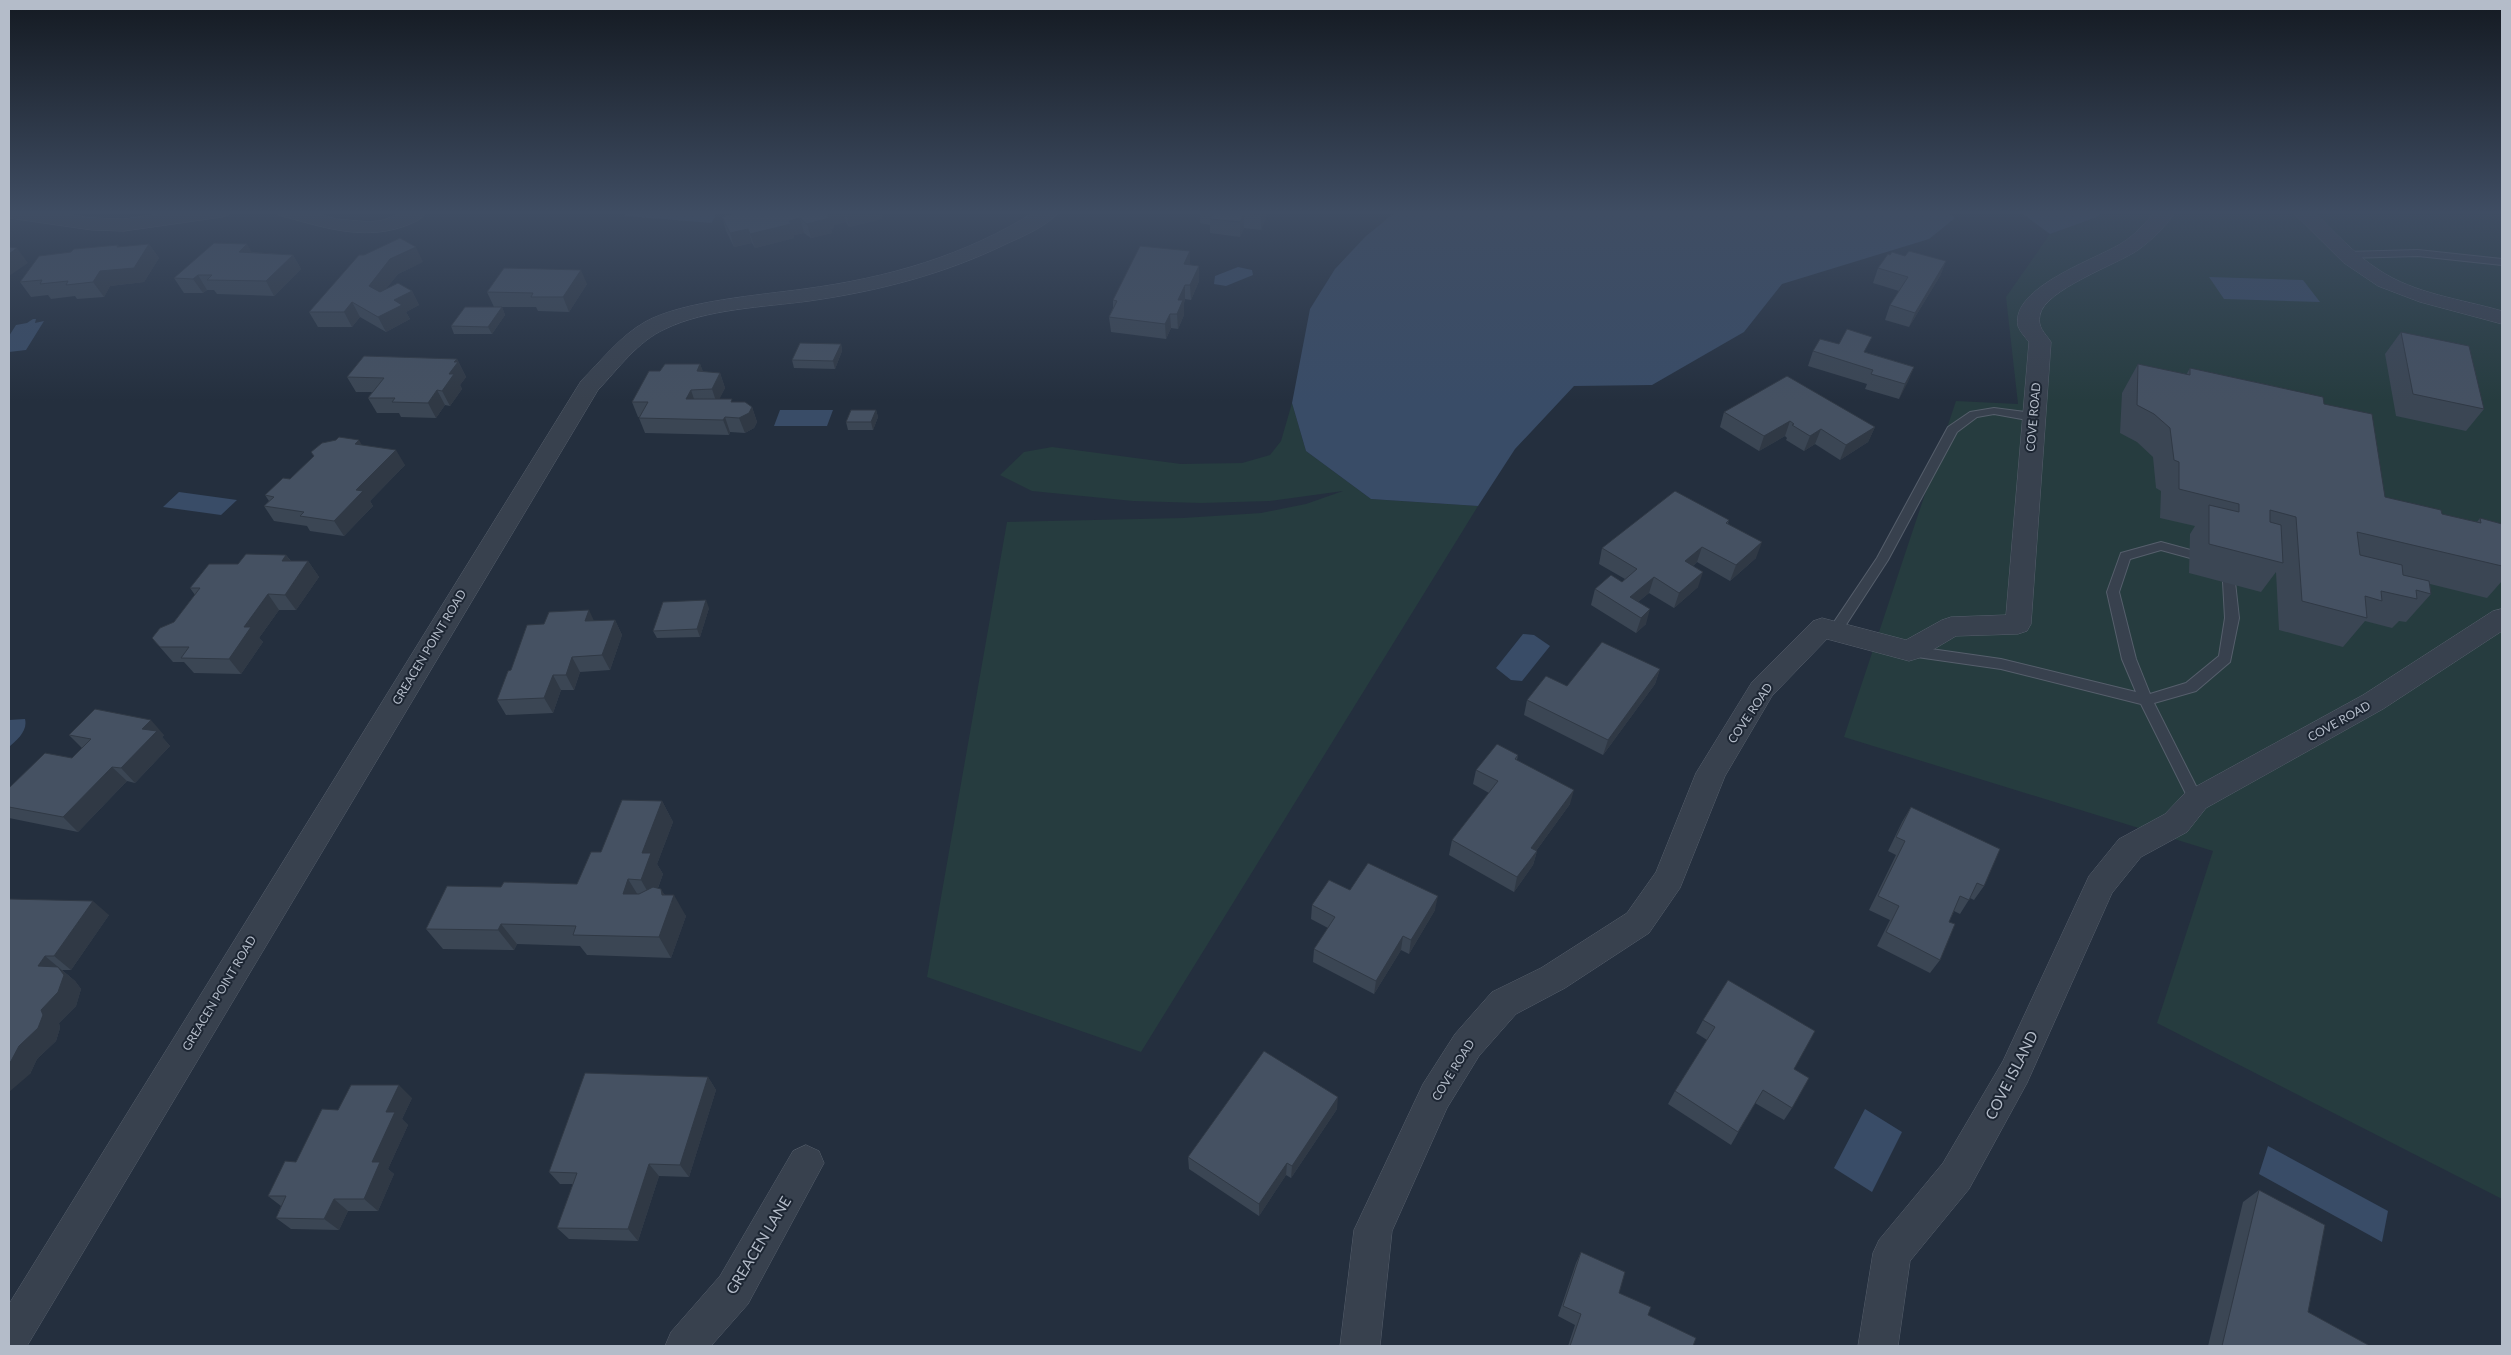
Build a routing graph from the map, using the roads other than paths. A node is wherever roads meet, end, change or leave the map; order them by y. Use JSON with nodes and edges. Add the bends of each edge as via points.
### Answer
{"nodes":[{"id":1,"x":909,"y":274,"type":"edge"},
{"id":2,"x":2079,"y":274,"type":"edge"},
{"id":3,"x":2373,"y":274,"type":"edge"},
{"id":4,"x":2502,"y":318,"type":"edge"},
{"id":5,"x":2033,"y":417,"type":"junction"},
{"id":6,"x":2205,"y":558,"type":"dead end"},
{"id":7,"x":2229,"y":582,"type":"edge"},
{"id":8,"x":2502,"y":618,"type":"edge"},
{"id":9,"x":1835,"y":631,"type":"junction"},
{"id":10,"x":1909,"y":651,"type":"junction"},
{"id":11,"x":2146,"y":700,"type":"junction"},
{"id":12,"x":2186,"y":811,"type":"junction"},
{"id":13,"x":806,"y":1163,"type":"dead end"},
{"id":14,"x":9,"y":1340,"type":"edge"},
{"id":15,"x":685,"y":1346,"type":"edge"},
{"id":16,"x":1360,"y":1346,"type":"edge"},
{"id":17,"x":1878,"y":1346,"type":"edge"}],
"edges":[{"from":1,"to":14,"type":"street","name":"GREACEN POINT ROAD","via":[[865,286],[694,313],[654,326],[635,340],[589,386]]},
{"from":2,"to":5,"type":"street","name":"COVE ROAD","via":[[2040,296],[2030,310],[2029,325],[2040,342]]},
{"from":3,"to":4,"type":"street","via":[[2403,290]]},
{"from":5,"to":9,"type":"lane","via":[[1994,411],[1980,413],[1952,430],[1882,560]]},
{"from":5,"to":10,"type":"street","name":"COVE ROAD","via":[[2018,624],[1951,627]]},
{"from":6,"to":11,"type":"lane","via":[[2161,546],[2125,556],[2113,592],[2129,659]]},
{"from":7,"to":11,"type":"lane","via":[[2232,618],[2225,658],[2191,687]]},
{"from":8,"to":12,"type":"street","name":"COVE ROAD","via":[[2373,702]]},
{"from":9,"to":10,"type":"street","name":"COVE ROAD"},
{"from":9,"to":16,"type":"street","name":"COVE ROAD","via":[[1822,628],[1762,690],[1711,773],[1668,879],[1638,923],[1553,978],[1504,1003],[1467,1045],[1436,1096],[1373,1230]]},
{"from":10,"to":11,"type":"lane","via":[[2001,664]]},
{"from":11,"to":12,"type":"lane"},
{"from":12,"to":17,"type":"street","name":"COVE ISLAND","via":[[2130,848],[2100,884],[2015,1072],[1956,1176],[1892,1253]]},
{"from":13,"to":15,"type":"street","name":"GREACEN LANE","via":[[734,1290]]}]}
